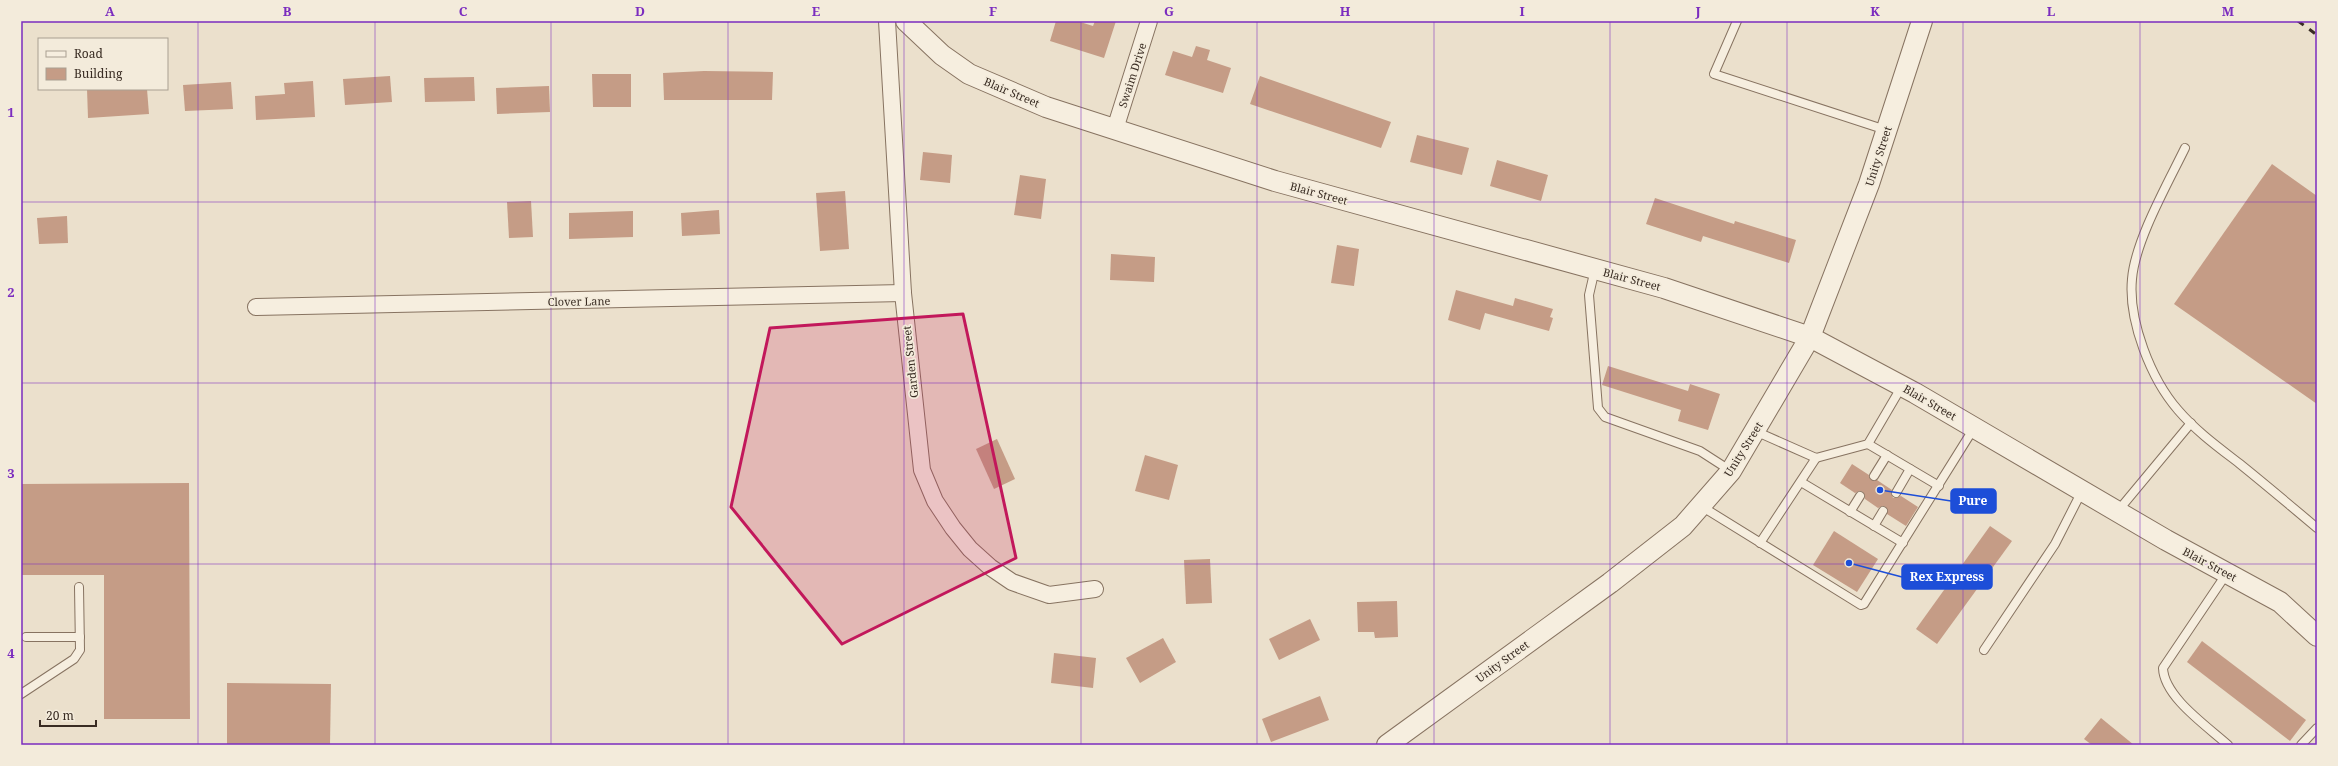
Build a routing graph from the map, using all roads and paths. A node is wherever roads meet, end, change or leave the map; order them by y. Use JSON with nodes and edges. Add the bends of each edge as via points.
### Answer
{"nodes":[{"id":1,"x":887,"y":21,"type":"edge"},
{"id":2,"x":906,"y":21,"type":"edge"},
{"id":3,"x":1150,"y":21,"type":"edge"},
{"id":4,"x":1737,"y":21,"type":"edge"},
{"id":5,"x":1922,"y":21,"type":"edge"},
{"id":6,"x":1115,"y":129,"type":"junction"},
{"id":7,"x":1887,"y":130,"type":"junction"},
{"id":8,"x":2185,"y":148,"type":"dead end"},
{"id":9,"x":1595,"y":269,"type":"junction"},
{"id":10,"x":903,"y":293,"type":"junction"},
{"id":11,"x":256,"y":307,"type":"dead end"},
{"id":12,"x":1810,"y":337,"type":"junction"},
{"id":13,"x":1902,"y":386,"type":"junction"},
{"id":14,"x":2191,"y":423,"type":"junction"},
{"id":15,"x":1975,"y":428,"type":"junction"},
{"id":16,"x":1755,"y":431,"type":"junction"},
{"id":17,"x":1868,"y":444,"type":"junction"},
{"id":18,"x":1886,"y":455,"type":"junction"},
{"id":19,"x":1816,"y":458,"type":"junction"},
{"id":20,"x":1910,"y":469,"type":"junction"},
{"id":21,"x":1731,"y":471,"type":"junction"},
{"id":22,"x":1874,"y":476,"type":"dead end"},
{"id":23,"x":1801,"y":482,"type":"junction"},
{"id":24,"x":1939,"y":486,"type":"junction"},
{"id":25,"x":2082,"y":491,"type":"junction"},
{"id":26,"x":1896,"y":492,"type":"dead end"},
{"id":27,"x":1860,"y":496,"type":"dead end"},
{"id":28,"x":1701,"y":506,"type":"junction"},
{"id":29,"x":1883,"y":511,"type":"dead end"},
{"id":30,"x":1850,"y":512,"type":"junction"},
{"id":31,"x":2117,"y":512,"type":"junction"},
{"id":32,"x":1874,"y":526,"type":"junction"},
{"id":33,"x":2317,"y":528,"type":"edge"},
{"id":34,"x":1760,"y":543,"type":"junction"},
{"id":35,"x":1903,"y":543,"type":"junction"},
{"id":36,"x":2227,"y":573,"type":"junction"},
{"id":37,"x":79,"y":587,"type":"dead end"},
{"id":38,"x":1095,"y":589,"type":"dead end"},
{"id":39,"x":2317,"y":636,"type":"edge"},
{"id":40,"x":26,"y":637,"type":"dead end"},
{"id":41,"x":80,"y":637,"type":"junction"},
{"id":42,"x":1984,"y":650,"type":"dead end"},
{"id":43,"x":21,"y":694,"type":"edge"},
{"id":44,"x":2317,"y":728,"type":"edge"},
{"id":45,"x":1387,"y":745,"type":"edge"},
{"id":46,"x":2228,"y":745,"type":"edge"},
{"id":47,"x":2301,"y":745,"type":"edge"}],
"edges":[{"from":1,"to":10,"type":"street","name":"Garden Street"},
{"from":2,"to":6,"type":"street","name":"Blair Street","via":[[942,55],[969,74],[1046,107]]},
{"from":3,"to":6,"type":"street","name":"Swaim Drive"},
{"from":4,"to":7,"type":"lane","via":[[1714,74]]},
{"from":5,"to":7,"type":"street","name":"Unity Street"},
{"from":6,"to":9,"type":"street","name":"Blair Street","via":[[1275,181]]},
{"from":7,"to":12,"type":"street","name":"Unity Street"},
{"from":8,"to":14,"type":"lane","via":[[2143,238],[2132,278],[2132,300],[2137,333],[2151,365],[2167,396]]},
{"from":9,"to":12,"type":"street","name":"Blair Street","via":[[1664,288]]},
{"from":9,"to":21,"type":"lane","via":[[1589,295],[1600,413],[1700,451]]},
{"from":10,"to":11,"type":"street","name":"Clover Lane"},
{"from":10,"to":38,"type":"street","name":"Garden Street","via":[[921,464],[935,501],[970,549],[1012,582],[1049,595]]},
{"from":12,"to":13,"type":"street","name":"Blair Street"},
{"from":12,"to":16,"type":"street","name":"Unity Street"},
{"from":13,"to":15,"type":"street","name":"Blair Street"},
{"from":13,"to":17,"type":"lane"},
{"from":14,"to":31,"type":"lane"},
{"from":14,"to":33,"type":"lane"},
{"from":15,"to":24,"type":"lane"},
{"from":15,"to":25,"type":"street","name":"Blair Street"},
{"from":16,"to":19,"type":"lane"},
{"from":16,"to":21,"type":"street","name":"Unity Street"},
{"from":17,"to":18,"type":"lane"},
{"from":17,"to":19,"type":"lane"},
{"from":18,"to":20,"type":"lane"},
{"from":18,"to":22,"type":"lane"},
{"from":19,"to":23,"type":"lane"},
{"from":20,"to":24,"type":"lane"},
{"from":20,"to":26,"type":"lane"},
{"from":21,"to":28,"type":"street","name":"Unity Street"},
{"from":23,"to":30,"type":"lane"},
{"from":23,"to":34,"type":"lane"},
{"from":24,"to":35,"type":"lane"},
{"from":25,"to":31,"type":"street","name":"Blair Street"},
{"from":25,"to":42,"type":"lane","via":[[2055,544]]},
{"from":27,"to":30,"type":"lane"},
{"from":28,"to":34,"type":"lane"},
{"from":28,"to":45,"type":"street","name":"Unity Street","via":[[1683,526],[1610,583]]},
{"from":29,"to":32,"type":"lane"},
{"from":30,"to":32,"type":"lane"},
{"from":31,"to":36,"type":"street","name":"Blair Street"},
{"from":32,"to":35,"type":"lane"},
{"from":34,"to":35,"type":"lane","via":[[1861,605]]},
{"from":36,"to":39,"type":"street","name":"Blair Street","via":[[2280,602]]},
{"from":36,"to":46,"type":"lane","via":[[2163,668],[2163,679],[2176,699]]},
{"from":37,"to":41,"type":"lane"},
{"from":40,"to":41,"type":"lane"},
{"from":41,"to":43,"type":"lane","via":[[80,650],[74,659]]},
{"from":44,"to":47,"type":"lane"}]}
